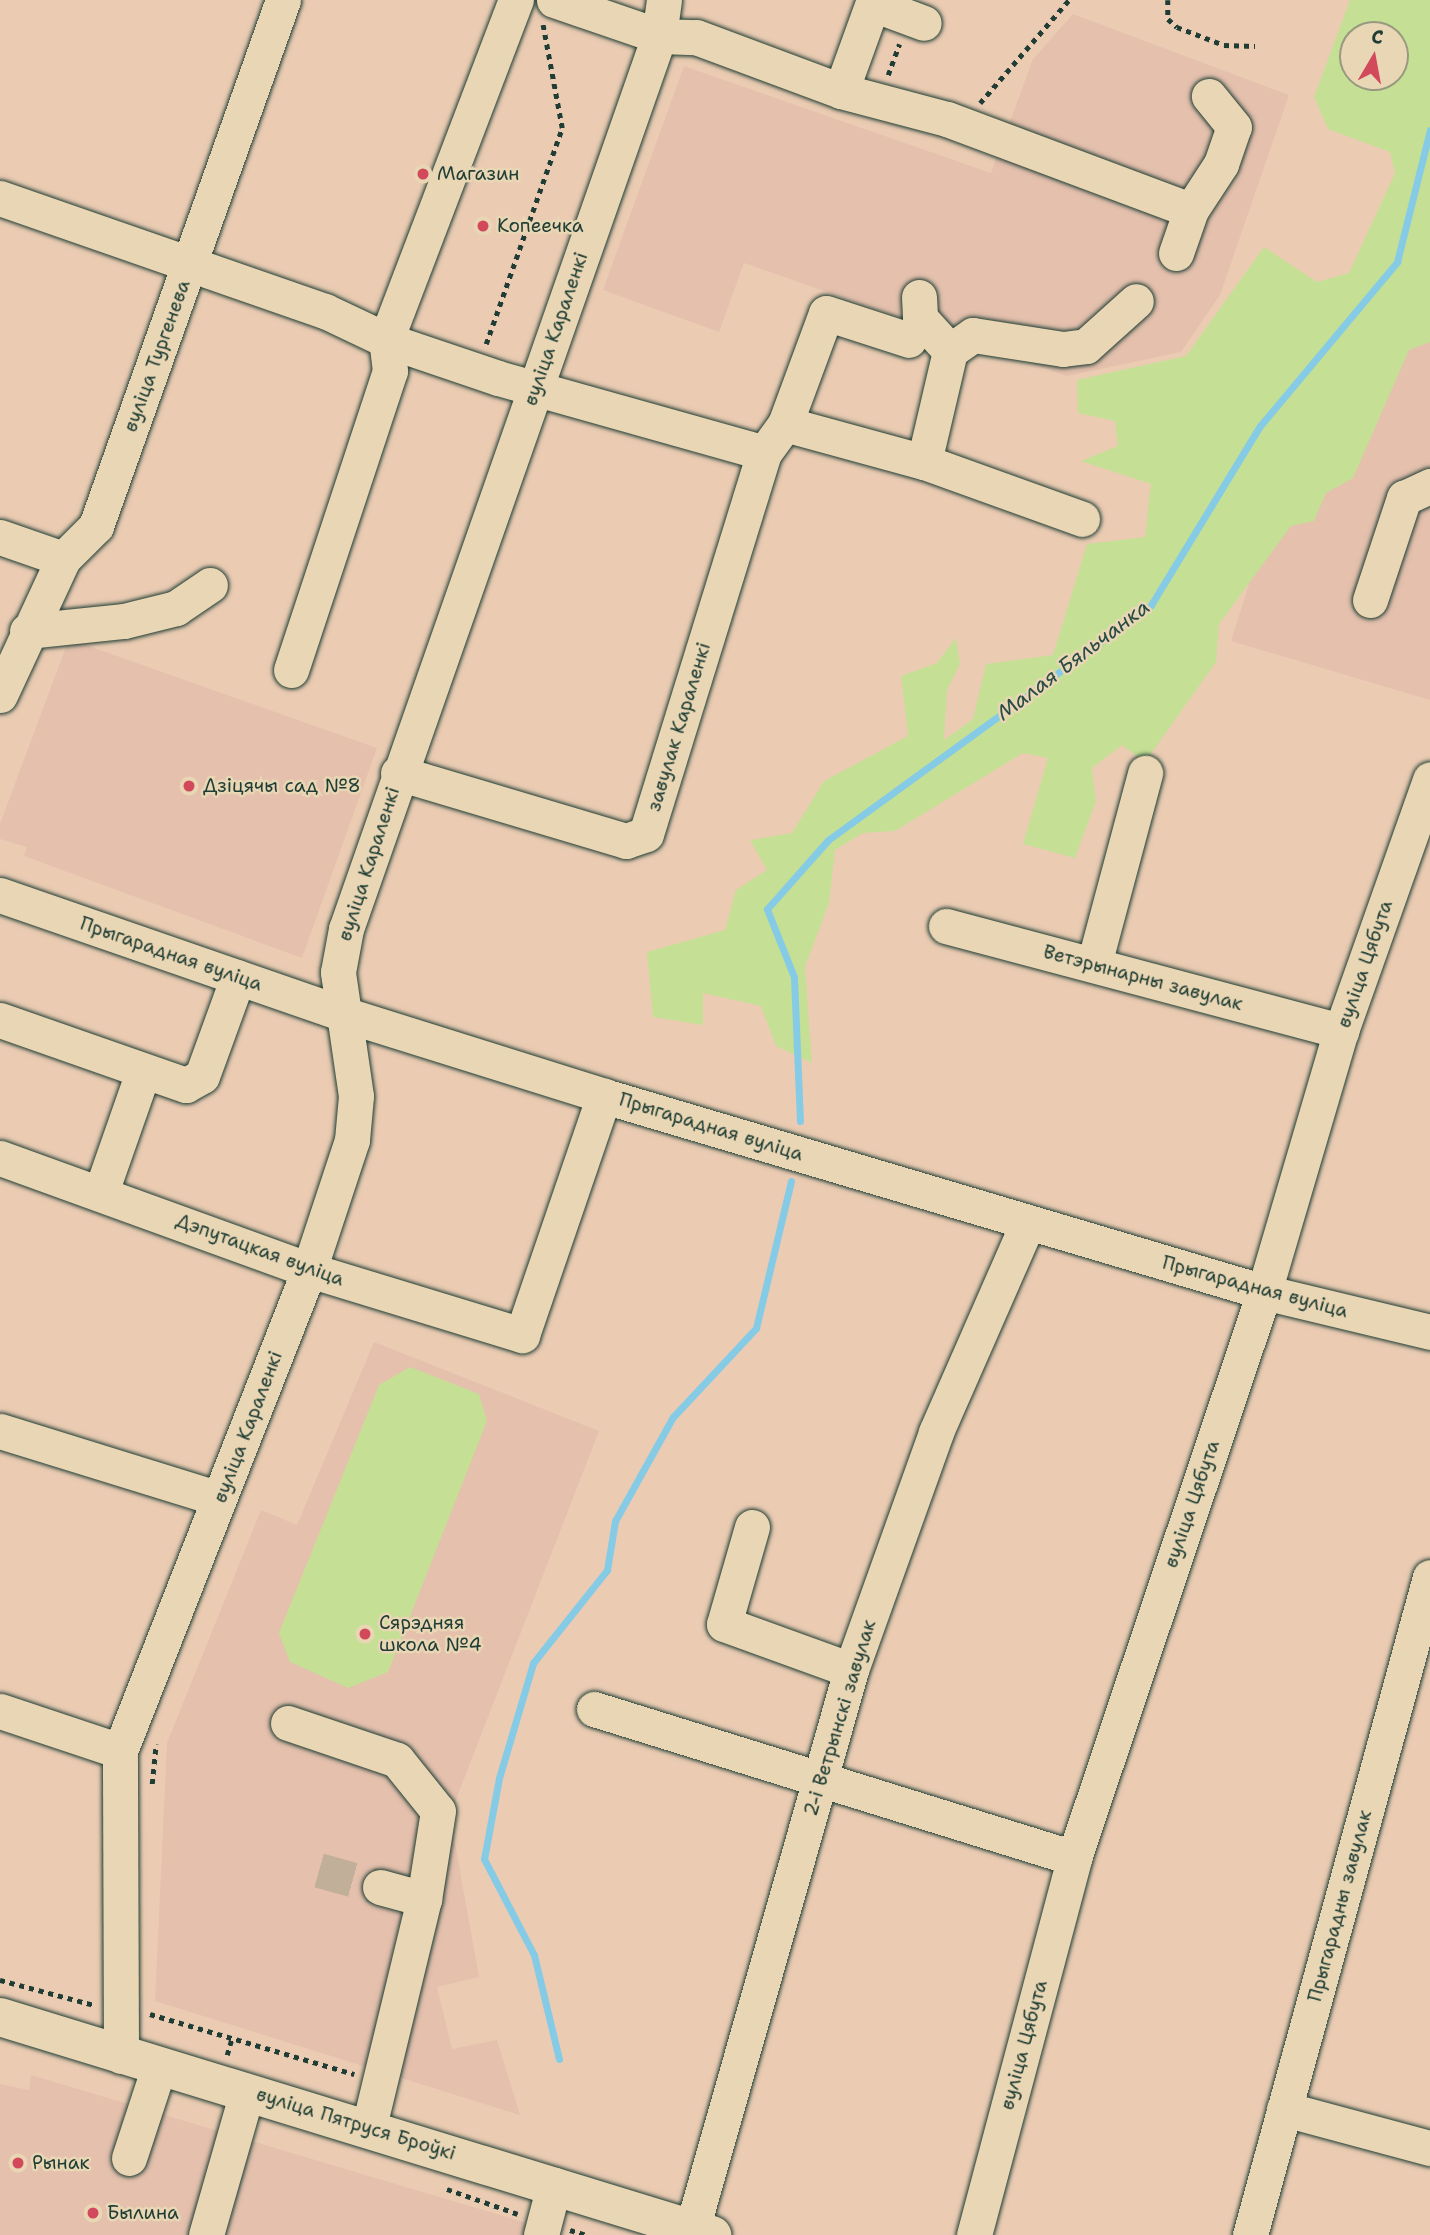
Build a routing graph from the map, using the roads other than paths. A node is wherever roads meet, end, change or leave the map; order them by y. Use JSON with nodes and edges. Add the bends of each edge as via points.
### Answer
{"nodes":[{"id":1,"x":283,"y":0,"type":"edge"},
{"id":2,"x":554,"y":0,"type":"edge"},
{"id":3,"x":664,"y":0,"type":"edge"},
{"id":4,"x":873,"y":2,"type":"edge"},
{"id":5,"x":512,"y":6,"type":"edge"},
{"id":6,"x":916,"y":20,"type":"road end"},
{"id":7,"x":659,"y":36,"type":"junction"},
{"id":8,"x":841,"y":91,"type":"junction"},
{"id":9,"x":1209,"y":96,"type":"dead end"},
{"id":10,"x":0,"y":198,"type":"edge"},
{"id":11,"x":1191,"y":210,"type":"junction"},
{"id":12,"x":1176,"y":253,"type":"dead end"},
{"id":13,"x":190,"y":263,"type":"junction"},
{"id":14,"x":919,"y":297,"type":"dead end"},
{"id":15,"x":1136,"y":301,"type":"dead end"},
{"id":16,"x":386,"y":340,"type":"junction"},
{"id":17,"x":909,"y":340,"type":"dead end"},
{"id":18,"x":950,"y":351,"type":"junction"},
{"id":19,"x":534,"y":390,"type":"junction"},
{"id":20,"x":785,"y":424,"type":"junction"},
{"id":21,"x":764,"y":453,"type":"junction"},
{"id":22,"x":924,"y":462,"type":"junction"},
{"id":23,"x":1430,"y":486,"type":"edge"},
{"id":24,"x":1082,"y":519,"type":"dead end"},
{"id":25,"x":0,"y":537,"type":"edge"},
{"id":26,"x":63,"y":559,"type":"junction"},
{"id":27,"x":210,"y":585,"type":"dead end"},
{"id":28,"x":1370,"y":600,"type":"dead end"},
{"id":29,"x":27,"y":631,"type":"junction"},
{"id":30,"x":291,"y":670,"type":"dead end"},
{"id":31,"x":2,"y":684,"type":"edge"},
{"id":32,"x":398,"y":773,"type":"junction"},
{"id":33,"x":1145,"y":773,"type":"dead end"},
{"id":34,"x":1430,"y":779,"type":"edge"},
{"id":35,"x":0,"y":895,"type":"edge"},
{"id":36,"x":946,"y":926,"type":"dead end"},
{"id":37,"x":1094,"y":964,"type":"junction"},
{"id":38,"x":238,"y":977,"type":"junction"},
{"id":39,"x":343,"y":1013,"type":"junction"},
{"id":40,"x":0,"y":1020,"type":"edge"},
{"id":41,"x":1340,"y":1031,"type":"junction"},
{"id":42,"x":143,"y":1072,"type":"junction"},
{"id":43,"x":604,"y":1096,"type":"junction"},
{"id":44,"x":0,"y":1158,"type":"edge"},
{"id":45,"x":100,"y":1192,"type":"junction"},
{"id":46,"x":1028,"y":1222,"type":"junction"},
{"id":47,"x":309,"y":1270,"type":"junction"},
{"id":48,"x":1264,"y":1293,"type":"junction"},
{"id":49,"x":1430,"y":1332,"type":"edge"},
{"id":50,"x":0,"y":1431,"type":"edge"},
{"id":51,"x":219,"y":1499,"type":"junction"},
{"id":52,"x":752,"y":1527,"type":"dead end"},
{"id":53,"x":1430,"y":1577,"type":"edge"},
{"id":54,"x":851,"y":1670,"type":"junction"},
{"id":55,"x":594,"y":1709,"type":"dead end"},
{"id":56,"x":0,"y":1712,"type":"edge"},
{"id":57,"x":288,"y":1723,"type":"dead end"},
{"id":58,"x":120,"y":1751,"type":"junction"},
{"id":59,"x":821,"y":1780,"type":"junction"},
{"id":60,"x":1074,"y":1858,"type":"junction"},
{"id":61,"x":380,"y":1887,"type":"tunnel mouth"},
{"id":62,"x":424,"y":1899,"type":"junction"},
{"id":63,"x":0,"y":2017,"type":"edge"},
{"id":64,"x":121,"y":2056,"type":"junction"},
{"id":65,"x":159,"y":2067,"type":"junction"},
{"id":66,"x":247,"y":2092,"type":"junction"},
{"id":67,"x":1284,"y":2109,"type":"junction"},
{"id":68,"x":369,"y":2127,"type":"junction"},
{"id":69,"x":1430,"y":2148,"type":"edge"},
{"id":70,"x":129,"y":2158,"type":"dead end"},
{"id":71,"x":554,"y":2185,"type":"junction"},
{"id":72,"x":702,"y":2232,"type":"edge"},
{"id":73,"x":206,"y":2235,"type":"edge"},
{"id":74,"x":541,"y":2235,"type":"edge"},
{"id":75,"x":974,"y":2235,"type":"edge"},
{"id":76,"x":1250,"y":2235,"type":"edge"}],
"edges":[{"from":1,"to":13,"type":"street","name":"вуліца Тургенева"},
{"from":2,"to":7,"type":"street"},
{"from":3,"to":7,"type":"street","name":"вуліца Караленкі"},
{"from":4,"to":6,"type":"street"},
{"from":4,"to":8,"type":"street"},
{"from":5,"to":16,"type":"street"},
{"from":7,"to":8,"type":"street","via":[[696,37]]},
{"from":7,"to":19,"type":"street","name":"вуліца Караленкі"},
{"from":8,"to":11,"type":"street","via":[[947,119]]},
{"from":9,"to":11,"type":"street","via":[[1234,127],[1221,164]]},
{"from":10,"to":13,"type":"street"},
{"from":11,"to":12,"type":"street"},
{"from":13,"to":16,"type":"street","via":[[325,311]]},
{"from":13,"to":26,"type":"street","name":"вуліца Тургенева","via":[[96,526]]},
{"from":14,"to":18,"type":"street","via":[[920,318]]},
{"from":15,"to":18,"type":"street","via":[[1086,346],[1063,349],[973,335]]},
{"from":16,"to":19,"type":"street"},
{"from":16,"to":30,"type":"street","via":[[390,371]]},
{"from":17,"to":20,"type":"street","name":"завулак Караленкі","via":[[826,313]]},
{"from":18,"to":22,"type":"street"},
{"from":19,"to":21,"type":"street"},
{"from":19,"to":32,"type":"street","name":"вуліца Караленкі"},
{"from":20,"to":21,"type":"street","name":"завулак Караленкі"},
{"from":20,"to":22,"type":"street"},
{"from":21,"to":32,"type":"street","name":"завулак Караленкі","via":[[646,834],[626,841]]},
{"from":22,"to":24,"type":"street"},
{"from":23,"to":28,"type":"street","via":[[1404,498]]},
{"from":25,"to":26,"type":"street"},
{"from":26,"to":29,"type":"street","name":"вуліца Тургенева"},
{"from":27,"to":29,"type":"street","via":[[176,608],[137,618]]},
{"from":29,"to":31,"type":"street","name":"вуліца Тургенева"},
{"from":32,"to":39,"type":"street","name":"вуліца Караленкі","via":[[346,929],[338,972]]},
{"from":33,"to":37,"type":"street"},
{"from":34,"to":41,"type":"street","name":"вуліца Цябута"},
{"from":35,"to":38,"type":"street","name":"Прыгарадная вуліца"},
{"from":36,"to":37,"type":"street","name":"Ветэрынарны завулак"},
{"from":37,"to":41,"type":"street","name":"Ветэрынарны завулак"},
{"from":38,"to":39,"type":"street","name":"Прыгарадная вуліца"},
{"from":38,"to":42,"type":"street","via":[[202,1076],[186,1086]]},
{"from":39,"to":43,"type":"street","name":"Прыгарадная вуліца"},
{"from":39,"to":47,"type":"street","name":"вуліца Караленкі","via":[[356,1096],[352,1140]]},
{"from":40,"to":42,"type":"street"},
{"from":41,"to":48,"type":"street","name":"вуліца Цябута"},
{"from":42,"to":45,"type":"street"},
{"from":43,"to":46,"type":"street","name":"Прыгарадная вуліца"},
{"from":43,"to":47,"type":"street","name":"Дэпутацкая вуліца","via":[[522,1335]]},
{"from":44,"to":45,"type":"street","name":"Дэпутацкая вуліца"},
{"from":45,"to":47,"type":"street","name":"Дэпутацкая вуліца"},
{"from":46,"to":48,"type":"street","name":"Прыгарадная вуліца"},
{"from":46,"to":54,"type":"street","name":"2-і Ветрынскі завулак","via":[[936,1432]]},
{"from":47,"to":51,"type":"street","name":"вуліца Караленкі"},
{"from":48,"to":49,"type":"street","name":"Прыгарадная вуліца"},
{"from":48,"to":60,"type":"street","name":"вуліца Цябута"},
{"from":50,"to":51,"type":"street"},
{"from":51,"to":58,"type":"street","name":"вуліца Караленкі"},
{"from":52,"to":54,"type":"street","via":[[724,1624]]},
{"from":53,"to":67,"type":"street","name":"Прыгарадны завулак"},
{"from":54,"to":59,"type":"street","name":"2-і Ветрынскі завулак"},
{"from":55,"to":59,"type":"street"},
{"from":56,"to":58,"type":"street"},
{"from":57,"to":62,"type":"street","via":[[397,1760],[438,1811]]},
{"from":58,"to":64,"type":"street","name":"вуліца Караленкі"},
{"from":59,"to":60,"type":"street"},
{"from":59,"to":72,"type":"street","name":"2-і Ветрынскі завулак"},
{"from":60,"to":75,"type":"street","name":"вуліца Цябута"},
{"from":61,"to":62,"type":"street"},
{"from":62,"to":68,"type":"street"},
{"from":63,"to":64,"type":"main road","name":"вуліца Пятруся Броўкі"},
{"from":64,"to":65,"type":"main road","name":"вуліца Пятруся Броўкі"},
{"from":65,"to":66,"type":"main road","name":"вуліца Пятруся Броўкі"},
{"from":65,"to":70,"type":"street"},
{"from":66,"to":68,"type":"main road","name":"вуліца Пятруся Броўкі"},
{"from":66,"to":73,"type":"street"},
{"from":67,"to":69,"type":"street"},
{"from":67,"to":76,"type":"street","name":"Прыгарадны завулак"},
{"from":68,"to":71,"type":"main road","name":"вуліца Пятруся Броўкі"},
{"from":71,"to":72,"type":"main road","name":"вуліца Пятруся Броўкі"},
{"from":71,"to":74,"type":"street"}]}
